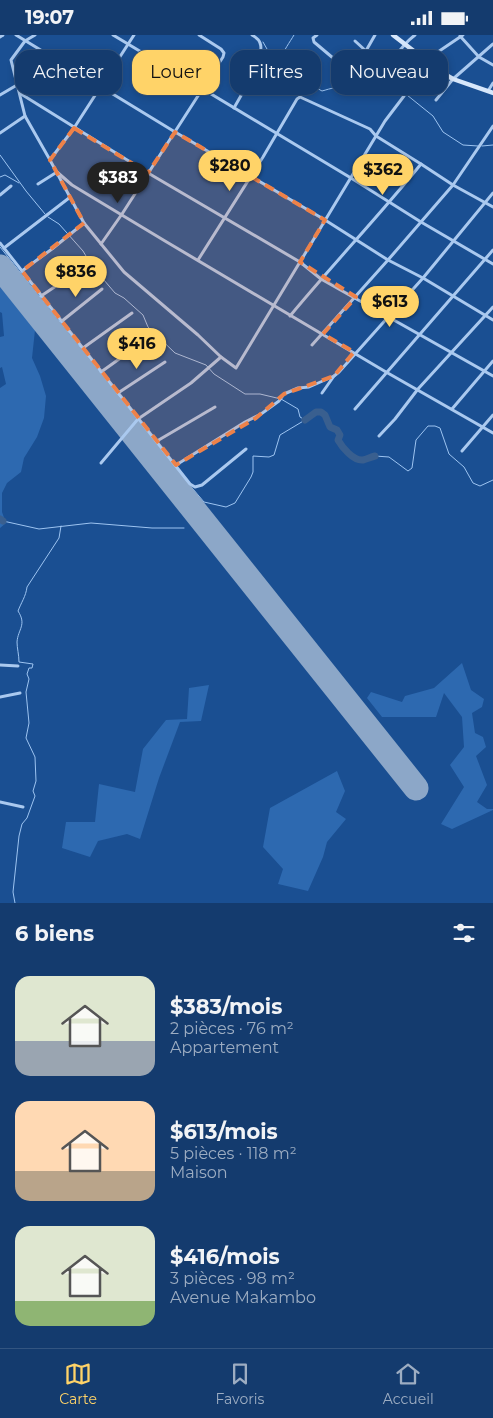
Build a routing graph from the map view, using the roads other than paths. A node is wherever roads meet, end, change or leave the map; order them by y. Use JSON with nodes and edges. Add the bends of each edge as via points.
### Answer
{"nodes":[{"id":1,"x":16,"y":35,"type":"edge"},
{"id":2,"x":35,"y":35,"type":"edge"},
{"id":3,"x":113,"y":35,"type":"edge"},
{"id":4,"x":134,"y":35,"type":"edge"},
{"id":5,"x":199,"y":35,"type":"edge"},
{"id":6,"x":252,"y":35,"type":"edge"},
{"id":7,"x":317,"y":35,"type":"edge"},
{"id":8,"x":376,"y":35,"type":"edge"},
{"id":9,"x":393,"y":35,"type":"edge"},
{"id":10,"x":415,"y":35,"type":"edge"},
{"id":11,"x":461,"y":35,"type":"edge"},
{"id":12,"x":25,"y":41,"type":"junction"},
{"id":13,"x":355,"y":41,"type":"dead end"},
{"id":14,"x":404,"y":43,"type":"junction"},
{"id":15,"x":493,"y":44,"type":"edge"},
{"id":16,"x":128,"y":45,"type":"junction"},
{"id":17,"x":18,"y":50,"type":"edge"},
{"id":18,"x":40,"y":50,"type":"edge"},
{"id":19,"x":136,"y":50,"type":"edge"},
{"id":20,"x":262,"y":50,"type":"edge"},
{"id":21,"x":365,"y":50,"type":"edge"},
{"id":22,"x":367,"y":50,"type":"edge"},
{"id":23,"x":400,"y":50,"type":"edge"},
{"id":24,"x":413,"y":50,"type":"edge"},
{"id":25,"x":440,"y":50,"type":"edge"},
{"id":26,"x":122,"y":54,"type":"edge"},
{"id":27,"x":15,"y":55,"type":"edge"},
{"id":28,"x":331,"y":56,"type":"edge"},
{"id":29,"x":479,"y":57,"type":"junction"},
{"id":30,"x":220,"y":63,"type":"edge"},
{"id":31,"x":493,"y":65,"type":"edge"},
{"id":32,"x":448,"y":76,"type":"edge"},
{"id":33,"x":15,"y":77,"type":"edge"},
{"id":34,"x":453,"y":79,"type":"junction"},
{"id":35,"x":493,"y":83,"type":"edge"},
{"id":36,"x":15,"y":86,"type":"edge"},
{"id":37,"x":490,"y":92,"type":"edge"},
{"id":38,"x":0,"y":95,"type":"edge"},
{"id":39,"x":21,"y":95,"type":"edge"},
{"id":40,"x":23,"y":95,"type":"edge"},
{"id":41,"x":95,"y":95,"type":"edge"},
{"id":42,"x":116,"y":95,"type":"edge"},
{"id":43,"x":198,"y":95,"type":"edge"},
{"id":44,"x":212,"y":95,"type":"edge"},
{"id":45,"x":241,"y":95,"type":"edge"},
{"id":46,"x":404,"y":95,"type":"edge"},
{"id":47,"x":436,"y":100,"type":"dead end"},
{"id":48,"x":234,"y":108,"type":"junction"},
{"id":49,"x":26,"y":116,"type":"junction"},
{"id":50,"x":493,"y":126,"type":"edge"},
{"id":51,"x":74,"y":128,"type":"junction"},
{"id":52,"x":175,"y":132,"type":"junction"},
{"id":53,"x":0,"y":133,"type":"edge"},
{"id":54,"x":277,"y":133,"type":"junction"},
{"id":55,"x":376,"y":136,"type":"junction"},
{"id":56,"x":50,"y":160,"type":"junction"},
{"id":57,"x":421,"y":163,"type":"junction"},
{"id":58,"x":57,"y":172,"type":"junction"},
{"id":59,"x":148,"y":173,"type":"junction"},
{"id":60,"x":250,"y":177,"type":"junction"},
{"id":61,"x":351,"y":177,"type":"junction"},
{"id":62,"x":38,"y":184,"type":"dead end"},
{"id":63,"x":452,"y":185,"type":"junction"},
{"id":64,"x":11,"y":186,"type":"dead end"},
{"id":65,"x":493,"y":193,"type":"edge"},
{"id":66,"x":0,"y":195,"type":"edge"},
{"id":67,"x":69,"y":198,"type":"junction"},
{"id":68,"x":485,"y":202,"type":"junction"},
{"id":69,"x":390,"y":203,"type":"junction"},
{"id":70,"x":493,"y":207,"type":"edge"},
{"id":71,"x":122,"y":214,"type":"junction"},
{"id":72,"x":225,"y":217,"type":"junction"},
{"id":73,"x":325,"y":220,"type":"junction"},
{"id":74,"x":421,"y":222,"type":"junction"},
{"id":75,"x":84,"y":223,"type":"junction"},
{"id":76,"x":453,"y":240,"type":"junction"},
{"id":77,"x":356,"y":241,"type":"junction"},
{"id":78,"x":0,"y":243,"type":"edge"},
{"id":79,"x":101,"y":244,"type":"junction"},
{"id":80,"x":4,"y":248,"type":"junction"},
{"id":81,"x":493,"y":250,"type":"edge"},
{"id":82,"x":485,"y":259,"type":"junction"},
{"id":83,"x":198,"y":260,"type":"junction"},
{"id":84,"x":388,"y":260,"type":"junction"},
{"id":85,"x":300,"y":263,"type":"junction"},
{"id":86,"x":493,"y":263,"type":"edge"},
{"id":87,"x":82,"y":268,"type":"dead end"},
{"id":88,"x":22,"y":271,"type":"junction"},
{"id":89,"x":423,"y":278,"type":"junction"},
{"id":90,"x":321,"y":279,"type":"junction"},
{"id":91,"x":102,"y":289,"type":"dead end"},
{"id":92,"x":41,"y":296,"type":"junction"},
{"id":93,"x":356,"y":297,"type":"junction"},
{"id":94,"x":453,"y":297,"type":"junction"},
{"id":95,"x":274,"y":306,"type":"junction"},
{"id":96,"x":493,"y":307,"type":"edge"},
{"id":97,"x":132,"y":313,"type":"dead end"},
{"id":98,"x":486,"y":315,"type":"junction"},
{"id":99,"x":290,"y":316,"type":"junction"},
{"id":100,"x":388,"y":316,"type":"junction"},
{"id":101,"x":493,"y":320,"type":"edge"},
{"id":102,"x":62,"y":321,"type":"junction"},
{"id":103,"x":323,"y":334,"type":"junction"},
{"id":104,"x":418,"y":335,"type":"junction"},
{"id":105,"x":150,"y":337,"type":"dead end"},
{"id":106,"x":312,"y":345,"type":"dead end"},
{"id":107,"x":83,"y":348,"type":"junction"},
{"id":108,"x":354,"y":352,"type":"junction"},
{"id":109,"x":452,"y":353,"type":"junction"},
{"id":110,"x":221,"y":357,"type":"junction"},
{"id":111,"x":493,"y":361,"type":"edge"},
{"id":112,"x":165,"y":362,"type":"dead end"},
{"id":113,"x":485,"y":371,"type":"junction"},
{"id":114,"x":101,"y":372,"type":"junction"},
{"id":115,"x":386,"y":372,"type":"junction"},
{"id":116,"x":334,"y":376,"type":"junction"},
{"id":117,"x":493,"y":376,"type":"edge"},
{"id":118,"x":418,"y":389,"type":"junction"},
{"id":119,"x":118,"y":393,"type":"junction"},
{"id":120,"x":322,"y":393,"type":"dead end"},
{"id":121,"x":214,"y":407,"type":"dead end"},
{"id":122,"x":355,"y":409,"type":"dead end"},
{"id":123,"x":452,"y":409,"type":"junction"},
{"id":124,"x":493,"y":415,"type":"edge"},
{"id":125,"x":138,"y":419,"type":"junction"},
{"id":126,"x":483,"y":427,"type":"junction"},
{"id":127,"x":493,"y":433,"type":"edge"},
{"id":128,"x":379,"y":436,"type":"dead end"},
{"id":129,"x":157,"y":441,"type":"junction"},
{"id":130,"x":246,"y":449,"type":"dead end"},
{"id":131,"x":462,"y":451,"type":"dead end"},
{"id":132,"x":101,"y":463,"type":"dead end"},
{"id":133,"x":176,"y":465,"type":"junction"},
{"id":134,"x":0,"y":665,"type":"edge"},
{"id":135,"x":18,"y":667,"type":"dead end"},
{"id":136,"x":20,"y":693,"type":"dead end"},
{"id":137,"x":0,"y":697,"type":"edge"},
{"id":138,"x":0,"y":802,"type":"edge"},
{"id":139,"x":23,"y":807,"type":"dead end"}],
"edges":[{"from":1,"to":12,"type":"street"},
{"from":2,"to":12,"type":"street"},
{"from":3,"to":16,"type":"street"},
{"from":4,"to":16,"type":"street"},
{"from":5,"to":30,"type":"street","via":[[223,52]]},
{"from":6,"to":20,"type":"street"},
{"from":7,"to":28,"type":"street","via":[[314,42]]},
{"from":8,"to":22,"type":"street"},
{"from":9,"to":14,"type":"street"},
{"from":10,"to":14,"type":"street"},
{"from":11,"to":25,"type":"street"},
{"from":11,"to":29,"type":"street"},
{"from":12,"to":17,"type":"street"},
{"from":12,"to":18,"type":"street"},
{"from":13,"to":21,"type":"street"},
{"from":14,"to":23,"type":"street"},
{"from":14,"to":24,"type":"street"},
{"from":15,"to":29,"type":"street"},
{"from":16,"to":19,"type":"street"},
{"from":16,"to":26,"type":"street"},
{"from":27,"to":33,"type":"street","via":[[11,60]]},
{"from":29,"to":31,"type":"street"},
{"from":29,"to":34,"type":"street"},
{"from":32,"to":34,"type":"street"},
{"from":34,"to":37,"type":"street"},
{"from":34,"to":47,"type":"street"},
{"from":35,"to":37,"type":"street"},
{"from":36,"to":38,"type":"street"},
{"from":39,"to":49,"type":"street"},
{"from":40,"to":51,"type":"street"},
{"from":41,"to":51,"type":"street"},
{"from":42,"to":52,"type":"street"},
{"from":43,"to":52,"type":"street"},
{"from":44,"to":48,"type":"street"},
{"from":45,"to":48,"type":"street"},
{"from":46,"to":55,"type":"street"},
{"from":48,"to":54,"type":"street"},
{"from":49,"to":53,"type":"street"},
{"from":49,"to":56,"type":"street"},
{"from":50,"to":63,"type":"street"},
{"from":51,"to":56,"type":"street"},
{"from":51,"to":59,"type":"street"},
{"from":52,"to":59,"type":"street"},
{"from":52,"to":60,"type":"street"},
{"from":54,"to":55,"type":"street","via":[[300,97],[370,129]]},
{"from":54,"to":60,"type":"street"},
{"from":54,"to":61,"type":"street"},
{"from":55,"to":57,"type":"street"},
{"from":55,"to":61,"type":"street"},
{"from":56,"to":58,"type":"street"},
{"from":57,"to":63,"type":"street"},
{"from":57,"to":69,"type":"street"},
{"from":58,"to":62,"type":"street"},
{"from":58,"to":67,"type":"street"},
{"from":58,"to":71,"type":"street","via":[[72,185]]},
{"from":59,"to":71,"type":"street"},
{"from":59,"to":72,"type":"street"},
{"from":60,"to":72,"type":"street"},
{"from":60,"to":73,"type":"street"},
{"from":61,"to":69,"type":"street"},
{"from":61,"to":73,"type":"street"},
{"from":63,"to":68,"type":"street"},
{"from":63,"to":74,"type":"street"},
{"from":64,"to":66,"type":"street"},
{"from":65,"to":68,"type":"street"},
{"from":67,"to":75,"type":"street"},
{"from":67,"to":80,"type":"street"},
{"from":68,"to":70,"type":"street"},
{"from":68,"to":76,"type":"street"},
{"from":69,"to":74,"type":"street"},
{"from":69,"to":77,"type":"street"},
{"from":71,"to":79,"type":"street"},
{"from":71,"to":83,"type":"street"},
{"from":72,"to":83,"type":"street"},
{"from":72,"to":85,"type":"street"},
{"from":73,"to":77,"type":"street"},
{"from":73,"to":85,"type":"street"},
{"from":74,"to":76,"type":"street"},
{"from":74,"to":84,"type":"street"},
{"from":75,"to":79,"type":"street"},
{"from":75,"to":88,"type":"street"},
{"from":76,"to":82,"type":"street"},
{"from":76,"to":89,"type":"street"},
{"from":77,"to":84,"type":"street"},
{"from":77,"to":90,"type":"street"},
{"from":78,"to":80,"type":"street"},
{"from":79,"to":110,"type":"street","via":[[124,272]]},
{"from":80,"to":88,"type":"street"},
{"from":81,"to":82,"type":"street"},
{"from":82,"to":86,"type":"street"},
{"from":82,"to":94,"type":"street"},
{"from":83,"to":95,"type":"street"},
{"from":84,"to":89,"type":"street"},
{"from":84,"to":93,"type":"street"},
{"from":85,"to":90,"type":"street"},
{"from":85,"to":95,"type":"street"},
{"from":87,"to":92,"type":"street"},
{"from":88,"to":92,"type":"street"},
{"from":89,"to":94,"type":"street"},
{"from":89,"to":100,"type":"street"},
{"from":90,"to":93,"type":"street"},
{"from":90,"to":99,"type":"street"},
{"from":91,"to":102,"type":"street"},
{"from":92,"to":102,"type":"street"},
{"from":93,"to":100,"type":"street"},
{"from":93,"to":103,"type":"street"},
{"from":94,"to":98,"type":"street"},
{"from":94,"to":104,"type":"street"},
{"from":95,"to":99,"type":"street"},
{"from":95,"to":110,"type":"street","via":[[236,367]]},
{"from":96,"to":98,"type":"street"},
{"from":97,"to":107,"type":"street"},
{"from":98,"to":101,"type":"street"},
{"from":98,"to":109,"type":"street"},
{"from":99,"to":103,"type":"street"},
{"from":100,"to":104,"type":"street"},
{"from":100,"to":108,"type":"street"},
{"from":102,"to":107,"type":"street"},
{"from":103,"to":106,"type":"street"},
{"from":103,"to":108,"type":"street"},
{"from":104,"to":109,"type":"street"},
{"from":104,"to":115,"type":"street"},
{"from":105,"to":114,"type":"street"},
{"from":107,"to":114,"type":"street"},
{"from":108,"to":115,"type":"street"},
{"from":108,"to":116,"type":"street"},
{"from":109,"to":113,"type":"street"},
{"from":109,"to":118,"type":"street"},
{"from":110,"to":125,"type":"street","via":[[191,383]]},
{"from":111,"to":113,"type":"street"},
{"from":112,"to":119,"type":"street"},
{"from":113,"to":117,"type":"street"},
{"from":113,"to":123,"type":"street"},
{"from":114,"to":119,"type":"street"},
{"from":115,"to":118,"type":"street"},
{"from":115,"to":122,"type":"street"},
{"from":116,"to":120,"type":"street"},
{"from":116,"to":133,"type":"street","via":[[284,394],[280,401],[256,418]]},
{"from":118,"to":123,"type":"street"},
{"from":118,"to":128,"type":"street"},
{"from":119,"to":125,"type":"street"},
{"from":121,"to":129,"type":"street"},
{"from":123,"to":126,"type":"street"},
{"from":124,"to":126,"type":"street"},
{"from":125,"to":129,"type":"street"},
{"from":125,"to":132,"type":"street"},
{"from":126,"to":127,"type":"street"},
{"from":126,"to":131,"type":"street"},
{"from":129,"to":133,"type":"street"},
{"from":130,"to":133,"type":"street","via":[[195,487]]},
{"from":134,"to":135,"type":"street"},
{"from":136,"to":137,"type":"street"},
{"from":138,"to":139,"type":"street"}]}
